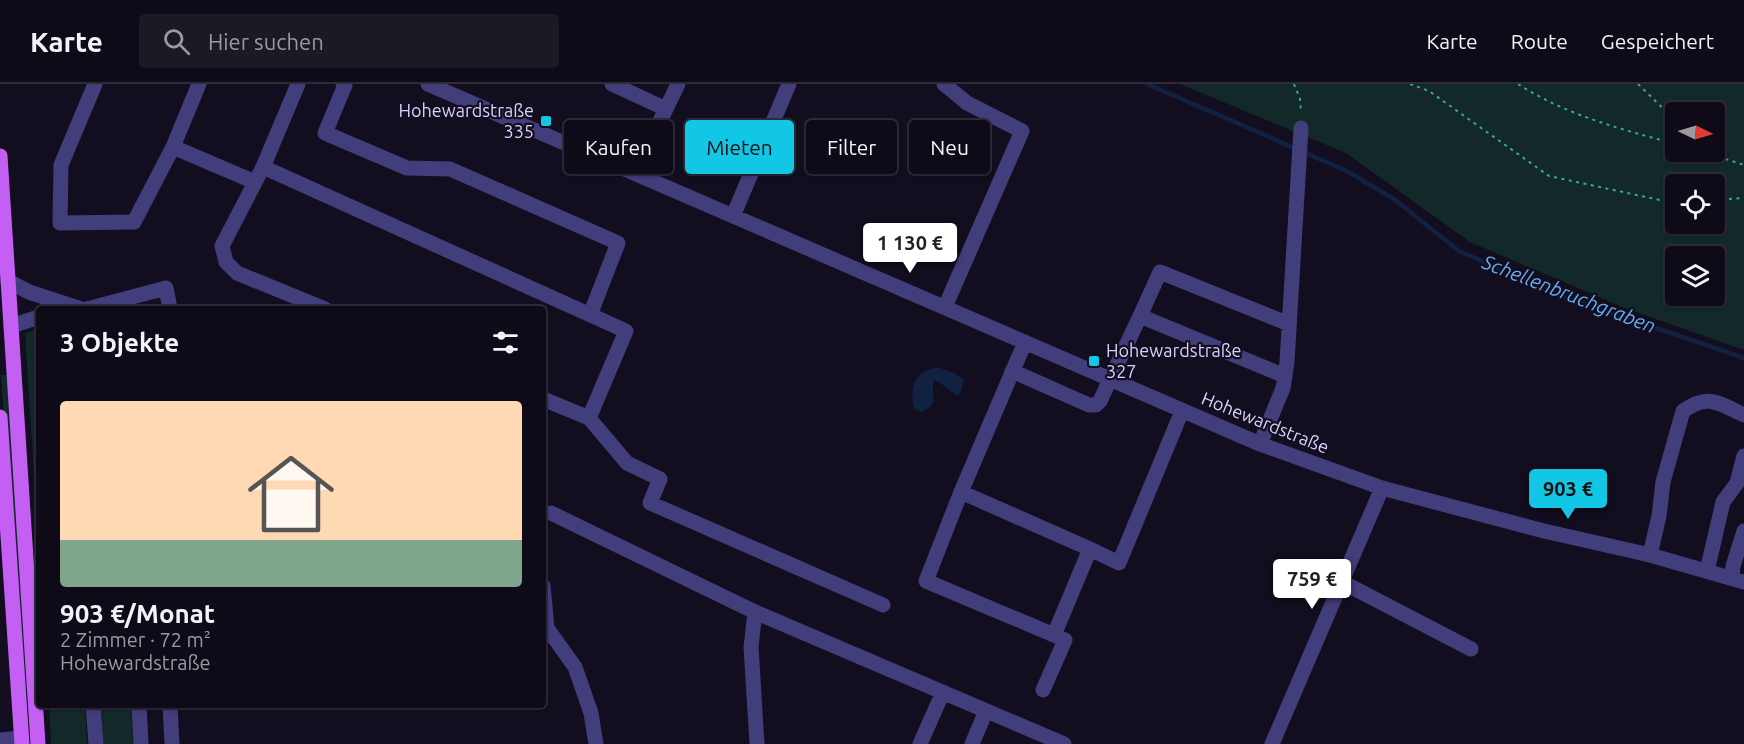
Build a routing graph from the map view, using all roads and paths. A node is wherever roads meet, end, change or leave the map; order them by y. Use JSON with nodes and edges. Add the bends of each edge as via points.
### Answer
{"nodes":[{"id":1,"x":95,"y":84,"type":"edge"},
{"id":2,"x":199,"y":84,"type":"edge"},
{"id":3,"x":298,"y":84,"type":"edge"},
{"id":4,"x":343,"y":84,"type":"edge"},
{"id":5,"x":428,"y":84,"type":"edge"},
{"id":6,"x":612,"y":84,"type":"edge"},
{"id":7,"x":678,"y":84,"type":"edge"},
{"id":8,"x":789,"y":84,"type":"edge"},
{"id":9,"x":944,"y":84,"type":"edge"},
{"id":10,"x":1294,"y":84,"type":"edge"},
{"id":11,"x":1410,"y":84,"type":"edge"},
{"id":12,"x":1518,"y":84,"type":"edge"},
{"id":13,"x":1638,"y":84,"type":"edge"},
{"id":14,"x":666,"y":109,"type":"junction"},
{"id":15,"x":1665,"y":110,"type":"edge"},
{"id":16,"x":660,"y":120,"type":"edge"},
{"id":17,"x":1301,"y":128,"type":"joint"},
{"id":18,"x":1665,"y":141,"type":"edge"},
{"id":19,"x":564,"y":143,"type":"edge"},
{"id":20,"x":172,"y":147,"type":"junction"},
{"id":21,"x":0,"y":156,"type":"edge"},
{"id":22,"x":1725,"y":158,"type":"edge"},
{"id":23,"x":1744,"y":165,"type":"edge"},
{"id":24,"x":263,"y":167,"type":"junction"},
{"id":25,"x":636,"y":174,"type":"edge"},
{"id":26,"x":255,"y":182,"type":"junction"},
{"id":27,"x":1744,"y":198,"type":"edge"},
{"id":28,"x":1725,"y":199,"type":"edge"},
{"id":29,"x":1665,"y":201,"type":"edge"},
{"id":30,"x":733,"y":216,"type":"junction"},
{"id":31,"x":8,"y":280,"type":"junction"},
{"id":32,"x":72,"y":306,"type":"edge"},
{"id":33,"x":98,"y":306,"type":"edge"},
{"id":34,"x":169,"y":306,"type":"edge"},
{"id":35,"x":318,"y":306,"type":"edge"},
{"id":36,"x":945,"y":307,"type":"junction"},
{"id":37,"x":590,"y":315,"type":"junction"},
{"id":38,"x":1140,"y":316,"type":"junction"},
{"id":39,"x":36,"y":317,"type":"edge"},
{"id":40,"x":1289,"y":324,"type":"junction"},
{"id":41,"x":6,"y":326,"type":"edge"},
{"id":42,"x":1025,"y":342,"type":"junction"},
{"id":43,"x":1012,"y":371,"type":"junction"},
{"id":44,"x":1285,"y":376,"type":"junction"},
{"id":45,"x":1110,"y":379,"type":"junction"},
{"id":46,"x":546,"y":400,"type":"edge"},
{"id":47,"x":1182,"y":411,"type":"junction"},
{"id":48,"x":1744,"y":415,"type":"edge"},
{"id":49,"x":0,"y":417,"type":"edge"},
{"id":50,"x":589,"y":418,"type":"junction"},
{"id":51,"x":1260,"y":444,"type":"junction"},
{"id":52,"x":1744,"y":456,"type":"edge"},
{"id":53,"x":1383,"y":488,"type":"junction"},
{"id":54,"x":961,"y":492,"type":"junction"},
{"id":55,"x":551,"y":513,"type":"dead end"},
{"id":56,"x":1744,"y":531,"type":"edge"},
{"id":57,"x":1090,"y":549,"type":"junction"},
{"id":58,"x":1650,"y":555,"type":"junction"},
{"id":59,"x":1707,"y":571,"type":"junction"},
{"id":60,"x":1738,"y":580,"type":"edge"},
{"id":61,"x":1342,"y":582,"type":"junction"},
{"id":62,"x":883,"y":605,"type":"dead end"},
{"id":63,"x":755,"y":612,"type":"junction"},
{"id":64,"x":546,"y":617,"type":"edge"},
{"id":65,"x":1054,"y":635,"type":"junction"},
{"id":66,"x":1471,"y":648,"type":"dead end"},
{"id":67,"x":1043,"y":690,"type":"dead end"},
{"id":68,"x":943,"y":692,"type":"junction"},
{"id":69,"x":93,"y":708,"type":"edge"},
{"id":70,"x":139,"y":708,"type":"edge"},
{"id":71,"x":170,"y":708,"type":"edge"},
{"id":72,"x":986,"y":711,"type":"junction"},
{"id":73,"x":0,"y":740,"type":"edge"},
{"id":74,"x":22,"y":741,"type":"edge"},
{"id":75,"x":38,"y":744,"type":"edge"},
{"id":76,"x":96,"y":744,"type":"edge"},
{"id":77,"x":141,"y":744,"type":"edge"},
{"id":78,"x":172,"y":744,"type":"edge"},
{"id":79,"x":596,"y":744,"type":"edge"},
{"id":80,"x":757,"y":744,"type":"edge"},
{"id":81,"x":920,"y":744,"type":"edge"},
{"id":82,"x":972,"y":744,"type":"edge"},
{"id":83,"x":1064,"y":744,"type":"edge"},
{"id":84,"x":1272,"y":744,"type":"edge"}],
"edges":[{"from":1,"to":20,"type":"street","via":[[61,165],[60,223],[134,222]]},
{"from":2,"to":20,"type":"street"},
{"from":3,"to":24,"type":"street"},
{"from":4,"to":37,"type":"street","via":[[325,133],[407,168],[450,169],[618,243]]},
{"from":5,"to":19,"type":"street","name":"Hohewardstraße"},
{"from":6,"to":14,"type":"street"},
{"from":7,"to":14,"type":"street"},
{"from":8,"to":30,"type":"street"},
{"from":9,"to":36,"type":"street","via":[[967,104],[1022,132]]},
{"from":10,"to":17,"type":"path","via":[[1300,99]]},
{"from":11,"to":29,"type":"path","via":[[1429,91],[1548,176]]},
{"from":12,"to":18,"type":"path","via":[[1558,107]]},
{"from":13,"to":15,"type":"path"},
{"from":14,"to":16,"type":"street"},
{"from":17,"to":40,"type":"street"},
{"from":20,"to":26,"type":"street"},
{"from":21,"to":31,"type":"main road"},
{"from":22,"to":23,"type":"path"},
{"from":24,"to":26,"type":"street"},
{"from":24,"to":37,"type":"street"},
{"from":25,"to":30,"type":"street","name":"Hohewardstraße"},
{"from":26,"to":35,"type":"street","via":[[222,246],[226,262],[237,273]]},
{"from":27,"to":28,"type":"path"},
{"from":30,"to":36,"type":"street","name":"Hohewardstraße"},
{"from":31,"to":32,"type":"street"},
{"from":31,"to":41,"type":"main road"},
{"from":33,"to":34,"type":"street","via":[[166,288]]},
{"from":36,"to":42,"type":"street","name":"Hohewardstraße"},
{"from":37,"to":50,"type":"street","via":[[626,332]]},
{"from":38,"to":40,"type":"street","via":[[1160,272]]},
{"from":38,"to":44,"type":"street"},
{"from":38,"to":45,"type":"street"},
{"from":39,"to":41,"type":"street"},
{"from":40,"to":44,"type":"street"},
{"from":41,"to":75,"type":"main road"},
{"from":42,"to":43,"type":"street"},
{"from":42,"to":45,"type":"street","name":"Hohewardstraße"},
{"from":43,"to":45,"type":"street","via":[[1089,405],[1100,401]]},
{"from":43,"to":54,"type":"street"},
{"from":44,"to":51,"type":"street"},
{"from":45,"to":47,"type":"street","name":"Hohewardstraße"},
{"from":46,"to":50,"type":"street"},
{"from":47,"to":51,"type":"street","name":"Hohewardstraße"},
{"from":47,"to":57,"type":"street","via":[[1119,563]]},
{"from":48,"to":58,"type":"street","via":[[1710,400],[1683,411],[1663,482]]},
{"from":49,"to":74,"type":"main road"},
{"from":50,"to":62,"type":"street","via":[[627,463],[660,479],[650,503]]},
{"from":51,"to":53,"type":"street","name":"Hohewardstraße"},
{"from":52,"to":59,"type":"street","via":[[1737,483],[1723,502]]},
{"from":53,"to":58,"type":"street","name":"Hohewardstraße"},
{"from":53,"to":61,"type":"street"},
{"from":54,"to":57,"type":"street"},
{"from":54,"to":65,"type":"street","via":[[926,581]]},
{"from":55,"to":63,"type":"street"},
{"from":56,"to":60,"type":"street","via":[[1733,566]]},
{"from":57,"to":65,"type":"street"},
{"from":58,"to":59,"type":"street","name":"Hohewardstraße"},
{"from":59,"to":60,"type":"street","name":"Hohewardstraße"},
{"from":61,"to":66,"type":"street"},
{"from":61,"to":84,"type":"street"},
{"from":63,"to":68,"type":"street"},
{"from":63,"to":80,"type":"street","via":[[751,647]]},
{"from":64,"to":79,"type":"street","via":[[547,628],[574,667],[591,713]]},
{"from":65,"to":67,"type":"street","via":[[1065,640]]},
{"from":68,"to":72,"type":"street"},
{"from":68,"to":81,"type":"street"},
{"from":69,"to":76,"type":"street"},
{"from":70,"to":77,"type":"street"},
{"from":71,"to":78,"type":"street"},
{"from":72,"to":82,"type":"street"},
{"from":72,"to":83,"type":"street"},
{"from":73,"to":74,"type":"street"}]}
